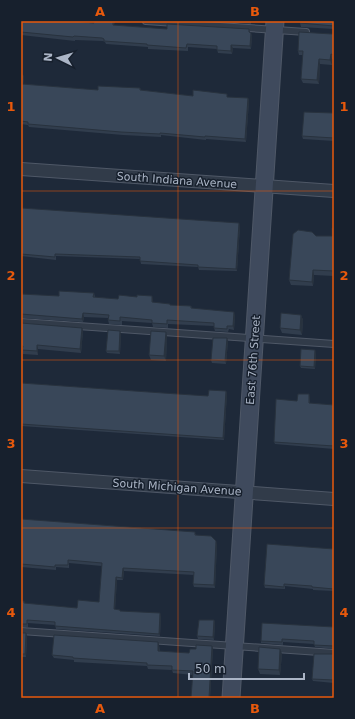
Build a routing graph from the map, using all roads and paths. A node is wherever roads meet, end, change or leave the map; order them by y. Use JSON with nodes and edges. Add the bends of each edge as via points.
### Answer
{"nodes":[{"id":1,"x":146,"y":21,"type":"edge"},
{"id":2,"x":275,"y":26,"type":"edge"},
{"id":3,"x":311,"y":33,"type":"edge"},
{"id":4,"x":21,"y":169,"type":"edge"},
{"id":5,"x":264,"y":186,"type":"junction"},
{"id":6,"x":334,"y":191,"type":"edge"},
{"id":7,"x":21,"y":322,"type":"edge"},
{"id":8,"x":255,"y":339,"type":"junction"},
{"id":9,"x":334,"y":344,"type":"edge"},
{"id":10,"x":21,"y":476,"type":"edge"},
{"id":11,"x":245,"y":492,"type":"junction"},
{"id":12,"x":334,"y":498,"type":"edge"},
{"id":13,"x":21,"y":632,"type":"edge"},
{"id":14,"x":235,"y":646,"type":"junction"},
{"id":15,"x":334,"y":653,"type":"edge"},
{"id":16,"x":231,"y":698,"type":"edge"}],
"edges":[{"from":1,"to":2,"type":"lane"},
{"from":2,"to":3,"type":"lane"},
{"from":2,"to":5,"type":"street","name":"East 76th Street"},
{"from":4,"to":5,"type":"street","name":"South Indiana Avenue"},
{"from":5,"to":6,"type":"street","name":"South Indiana Avenue"},
{"from":5,"to":8,"type":"street","name":"East 76th Street"},
{"from":7,"to":8,"type":"lane"},
{"from":8,"to":9,"type":"lane"},
{"from":8,"to":11,"type":"street","name":"East 76th Street"},
{"from":10,"to":11,"type":"street","name":"South Michigan Avenue"},
{"from":11,"to":12,"type":"street","name":"South Michigan Avenue"},
{"from":11,"to":14,"type":"street","name":"East 76th Street"},
{"from":13,"to":14,"type":"lane"},
{"from":14,"to":15,"type":"lane"},
{"from":14,"to":16,"type":"street","name":"East 76th Street"}]}
